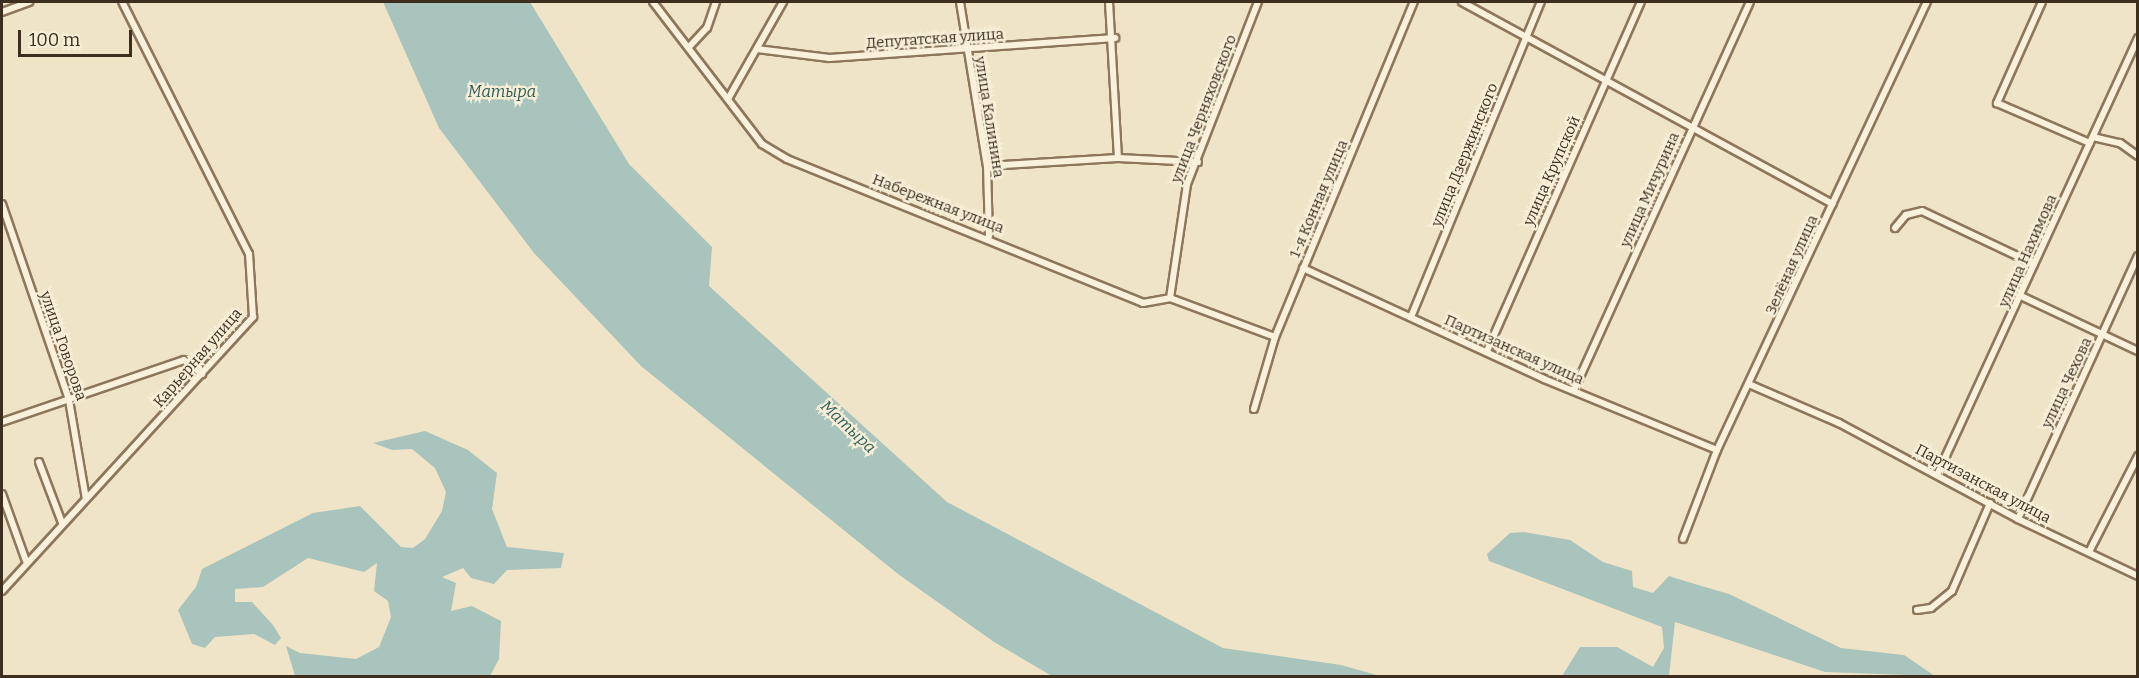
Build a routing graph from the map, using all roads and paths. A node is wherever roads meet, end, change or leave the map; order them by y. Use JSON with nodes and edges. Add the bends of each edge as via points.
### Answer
{"nodes":[{"id":1,"x":29,"y":2,"type":"edge"},
{"id":2,"x":122,"y":2,"type":"edge"},
{"id":3,"x":653,"y":2,"type":"edge"},
{"id":4,"x":716,"y":2,"type":"edge"},
{"id":5,"x":783,"y":2,"type":"edge"},
{"id":6,"x":960,"y":2,"type":"edge"},
{"id":7,"x":1109,"y":2,"type":"edge"},
{"id":8,"x":1258,"y":2,"type":"edge"},
{"id":9,"x":1414,"y":2,"type":"edge"},
{"id":10,"x":1462,"y":2,"type":"edge"},
{"id":11,"x":1541,"y":2,"type":"edge"},
{"id":12,"x":1641,"y":2,"type":"edge"},
{"id":13,"x":1750,"y":2,"type":"edge"},
{"id":14,"x":1926,"y":2,"type":"edge"},
{"id":15,"x":2042,"y":2,"type":"edge"},
{"id":16,"x":2,"y":12,"type":"edge"},
{"id":17,"x":1526,"y":35,"type":"junction"},
{"id":18,"x":1115,"y":38,"type":"junction"},
{"id":19,"x":2138,"y":38,"type":"edge"},
{"id":20,"x":689,"y":47,"type":"junction"},
{"id":21,"x":758,"y":49,"type":"junction"},
{"id":22,"x":966,"y":49,"type":"junction"},
{"id":23,"x":1607,"y":76,"type":"junction"},
{"id":24,"x":728,"y":99,"type":"junction"},
{"id":25,"x":1692,"y":126,"type":"junction"},
{"id":26,"x":2091,"y":140,"type":"junction"},
{"id":27,"x":2138,"y":156,"type":"edge"},
{"id":28,"x":1118,"y":158,"type":"junction"},
{"id":29,"x":1198,"y":162,"type":"junction"},
{"id":30,"x":987,"y":166,"type":"junction"},
{"id":31,"x":2,"y":204,"type":"edge"},
{"id":32,"x":1832,"y":204,"type":"junction"},
{"id":33,"x":1895,"y":228,"type":"dead end"},
{"id":34,"x":989,"y":236,"type":"junction"},
{"id":35,"x":2138,"y":256,"type":"edge"},
{"id":36,"x":2034,"y":264,"type":"junction"},
{"id":37,"x":1304,"y":268,"type":"junction"},
{"id":38,"x":2021,"y":296,"type":"junction"},
{"id":39,"x":1170,"y":298,"type":"junction"},
{"id":40,"x":1411,"y":317,"type":"junction"},
{"id":41,"x":2103,"y":334,"type":"junction"},
{"id":42,"x":1275,"y":337,"type":"junction"},
{"id":43,"x":1487,"y":351,"type":"junction"},
{"id":44,"x":2138,"y":351,"type":"edge"},
{"id":45,"x":202,"y":374,"type":"junction"},
{"id":46,"x":1751,"y":385,"type":"junction"},
{"id":47,"x":1574,"y":390,"type":"junction"},
{"id":48,"x":69,"y":400,"type":"junction"},
{"id":49,"x":1254,"y":409,"type":"dead end"},
{"id":50,"x":2,"y":422,"type":"edge"},
{"id":51,"x":1717,"y":450,"type":"junction"},
{"id":52,"x":2138,"y":456,"type":"edge"},
{"id":53,"x":39,"y":462,"type":"dead end"},
{"id":54,"x":1938,"y":473,"type":"junction"},
{"id":55,"x":2,"y":494,"type":"edge"},
{"id":56,"x":86,"y":499,"type":"junction"},
{"id":57,"x":1990,"y":503,"type":"junction"},
{"id":58,"x":2018,"y":519,"type":"junction"},
{"id":59,"x":62,"y":523,"type":"junction"},
{"id":60,"x":1683,"y":539,"type":"dead end"},
{"id":61,"x":2090,"y":550,"type":"junction"},
{"id":62,"x":26,"y":561,"type":"junction"},
{"id":63,"x":2138,"y":576,"type":"edge"},
{"id":64,"x":2,"y":591,"type":"edge"},
{"id":65,"x":1917,"y":610,"type":"dead end"}],
"edges":[{"from":1,"to":16,"type":"street"},
{"from":2,"to":45,"type":"street","name":"Карьерная улица","via":[[249,254],[253,317]]},
{"from":3,"to":20,"type":"street","name":"Набережная улица"},
{"from":4,"to":20,"type":"street","via":[[707,28]]},
{"from":5,"to":21,"type":"street"},
{"from":6,"to":22,"type":"street","name":"улица Калинина"},
{"from":7,"to":18,"type":"street"},
{"from":8,"to":29,"type":"street","name":"улица Черняховского"},
{"from":9,"to":37,"type":"street","name":"1-я Конная улица"},
{"from":10,"to":17,"type":"street"},
{"from":11,"to":17,"type":"street","name":"улица Дзержинского"},
{"from":12,"to":23,"type":"street","name":"улица Крупской"},
{"from":13,"to":25,"type":"street","name":"улица Мичурина"},
{"from":14,"to":32,"type":"street","name":"Зелёная улица"},
{"from":15,"to":26,"type":"street","via":[[1997,103]]},
{"from":17,"to":23,"type":"street"},
{"from":17,"to":40,"type":"street","name":"улица Дзержинского"},
{"from":18,"to":22,"type":"street","name":"Депутатская улица"},
{"from":18,"to":28,"type":"street"},
{"from":19,"to":26,"type":"street","name":"улица Нахимова"},
{"from":20,"to":24,"type":"street","name":"Набережная улица"},
{"from":21,"to":22,"type":"street","name":"Депутатская улица","via":[[829,58]]},
{"from":21,"to":24,"type":"street"},
{"from":22,"to":30,"type":"street","name":"улица Калинина"},
{"from":23,"to":25,"type":"street"},
{"from":23,"to":43,"type":"street","name":"улица Крупской"},
{"from":24,"to":34,"type":"street","name":"Набережная улица","via":[[762,144],[787,159]]},
{"from":25,"to":32,"type":"street"},
{"from":25,"to":47,"type":"street","name":"улица Мичурина"},
{"from":26,"to":27,"type":"street","via":[[2120,143]]},
{"from":26,"to":36,"type":"street","name":"улица Нахимова"},
{"from":28,"to":29,"type":"street"},
{"from":28,"to":30,"type":"street"},
{"from":29,"to":39,"type":"street","name":"улица Черняховского","via":[[1187,184]]},
{"from":30,"to":34,"type":"street","name":"улица Калинина"},
{"from":31,"to":48,"type":"street","name":"улица Говорова"},
{"from":32,"to":46,"type":"street","name":"Зелёная улица"},
{"from":33,"to":36,"type":"street","via":[[1906,215],[1922,211]]},
{"from":34,"to":39,"type":"street","name":"Набережная улица","via":[[1143,303]]},
{"from":35,"to":41,"type":"street","name":"улица Чехова"},
{"from":36,"to":38,"type":"street","name":"улица Нахимова"},
{"from":37,"to":40,"type":"street","name":"Партизанская улица"},
{"from":37,"to":42,"type":"street","name":"1-я Конная улица"},
{"from":38,"to":41,"type":"street"},
{"from":38,"to":54,"type":"street","name":"улица Нахимова"},
{"from":39,"to":42,"type":"street","name":"Набережная улица"},
{"from":40,"to":43,"type":"street","name":"Партизанская улица"},
{"from":41,"to":44,"type":"street"},
{"from":41,"to":58,"type":"street","name":"улица Чехова"},
{"from":42,"to":49,"type":"street","name":"1-я Конная улица"},
{"from":43,"to":47,"type":"street","name":"Партизанская улица"},
{"from":45,"to":48,"type":"street","via":[[184,360]]},
{"from":45,"to":56,"type":"street","name":"Карьерная улица"},
{"from":46,"to":51,"type":"street","name":"Зелёная улица"},
{"from":46,"to":54,"type":"street","name":"Партизанская улица"},
{"from":47,"to":51,"type":"street","name":"Партизанская улица"},
{"from":48,"to":50,"type":"street"},
{"from":48,"to":56,"type":"street","name":"улица Говорова"},
{"from":51,"to":60,"type":"street","name":"Зелёная улица"},
{"from":52,"to":61,"type":"street"},
{"from":53,"to":59,"type":"street"},
{"from":54,"to":57,"type":"street","name":"Партизанская улица"},
{"from":55,"to":62,"type":"street"},
{"from":56,"to":59,"type":"street","name":"Карьерная улица"},
{"from":57,"to":58,"type":"street","name":"Партизанская улица"},
{"from":57,"to":65,"type":"street","via":[[1952,591],[1931,608]]},
{"from":58,"to":61,"type":"street","name":"Партизанская улица"},
{"from":59,"to":62,"type":"street","name":"Карьерная улица"},
{"from":61,"to":63,"type":"street","name":"Партизанская улица"},
{"from":62,"to":64,"type":"street","name":"Карьерная улица"}]}
